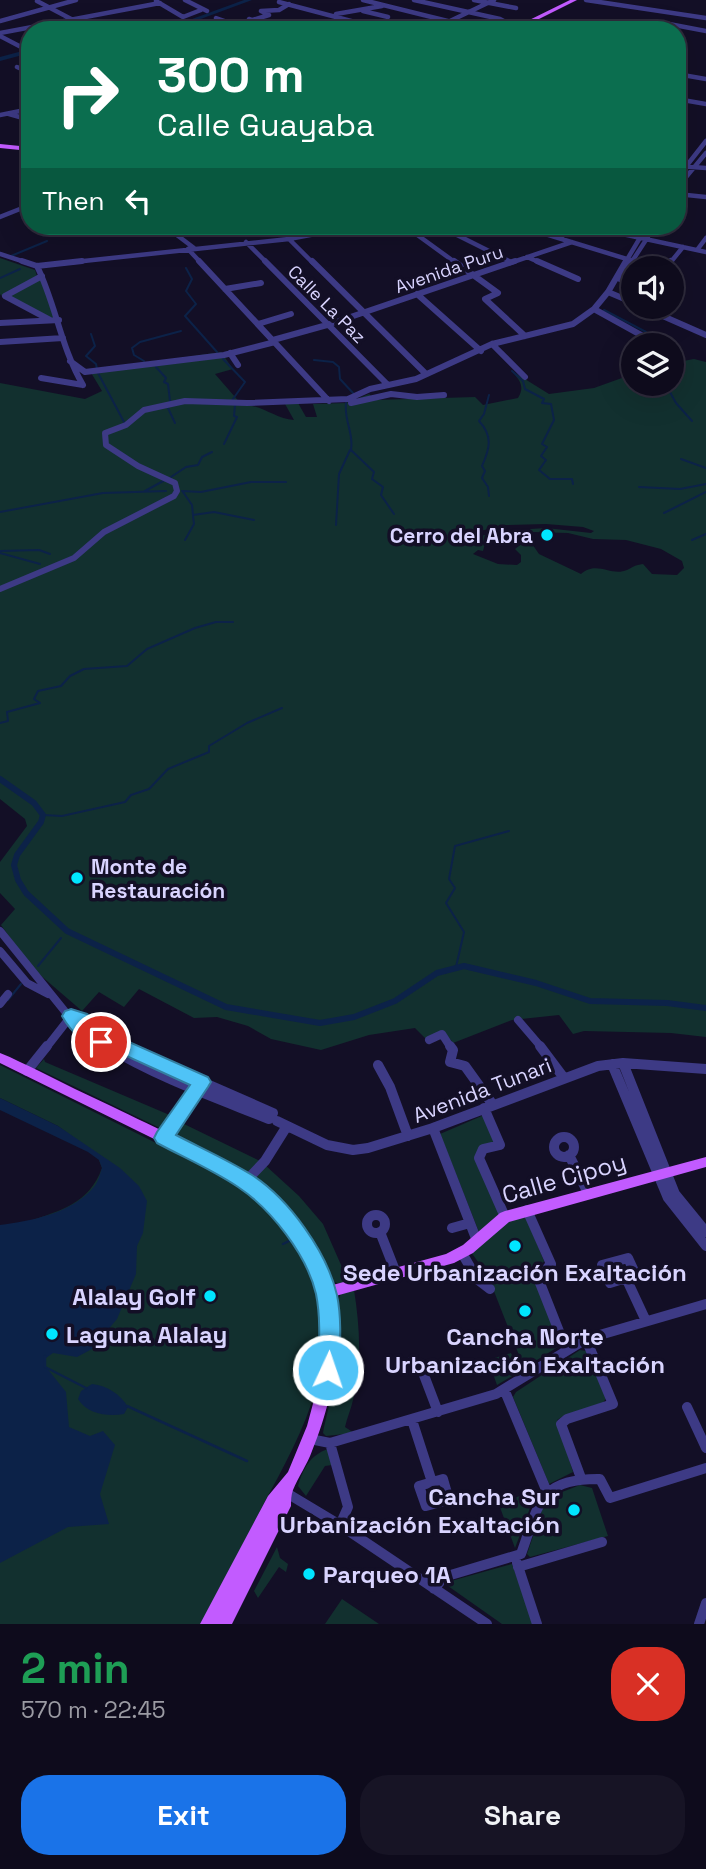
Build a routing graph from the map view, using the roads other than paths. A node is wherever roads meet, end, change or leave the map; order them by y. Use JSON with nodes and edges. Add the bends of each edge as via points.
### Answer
{"nodes":[{"id":1,"x":76,"y":0,"type":"edge"},
{"id":2,"x":154,"y":0,"type":"edge"},
{"id":3,"x":185,"y":0,"type":"edge"},
{"id":4,"x":363,"y":0,"type":"edge"},
{"id":5,"x":414,"y":0,"type":"edge"},
{"id":6,"x":474,"y":0,"type":"edge"},
{"id":7,"x":494,"y":0,"type":"edge"},
{"id":8,"x":573,"y":0,"type":"edge"},
{"id":9,"x":586,"y":0,"type":"edge"},
{"id":10,"x":37,"y":1,"type":"edge"},
{"id":11,"x":374,"y":1,"type":"edge"},
{"id":12,"x":279,"y":2,"type":"dead end"},
{"id":13,"x":488,"y":3,"type":"junction"},
{"id":14,"x":160,"y":4,"type":"junction"},
{"id":15,"x":289,"y":4,"type":"junction"},
{"id":16,"x":385,"y":5,"type":"junction"},
{"id":17,"x":49,"y":8,"type":"junction"},
{"id":18,"x":516,"y":8,"type":"dead end"},
{"id":19,"x":360,"y":10,"type":"junction"},
{"id":20,"x":468,"y":13,"type":"junction"},
{"id":21,"x":331,"y":15,"type":"junction"},
{"id":22,"x":388,"y":17,"type":"dead end"},
{"id":23,"x":216,"y":18,"type":"dead end"},
{"id":24,"x":706,"y":18,"type":"edge"},
{"id":25,"x":249,"y":19,"type":"junction"},
{"id":26,"x":73,"y":20,"type":"junction"},
{"id":27,"x":0,"y":21,"type":"edge"},
{"id":28,"x":68,"y":21,"type":"edge"},
{"id":29,"x":222,"y":21,"type":"edge"},
{"id":30,"x":246,"y":21,"type":"edge"},
{"id":31,"x":255,"y":21,"type":"edge"},
{"id":32,"x":352,"y":21,"type":"edge"},
{"id":33,"x":451,"y":21,"type":"joint"},
{"id":34,"x":503,"y":21,"type":"edge"},
{"id":35,"x":530,"y":21,"type":"edge"},
{"id":36,"x":686,"y":27,"type":"edge"},
{"id":37,"x":21,"y":30,"type":"edge"},
{"id":38,"x":706,"y":31,"type":"edge"},
{"id":39,"x":0,"y":34,"type":"edge"},
{"id":40,"x":21,"y":47,"type":"edge"},
{"id":41,"x":17,"y":67,"type":"dead end"},
{"id":42,"x":21,"y":69,"type":"edge"},
{"id":43,"x":686,"y":76,"type":"edge"},
{"id":44,"x":706,"y":79,"type":"edge"},
{"id":45,"x":686,"y":101,"type":"edge"},
{"id":46,"x":706,"y":104,"type":"edge"},
{"id":47,"x":21,"y":111,"type":"edge"},
{"id":48,"x":3,"y":114,"type":"edge"},
{"id":49,"x":21,"y":118,"type":"edge"},
{"id":50,"x":706,"y":141,"type":"edge"},
{"id":51,"x":0,"y":146,"type":"edge"},
{"id":52,"x":21,"y":147,"type":"edge"},
{"id":53,"x":706,"y":153,"type":"edge"},
{"id":54,"x":686,"y":167,"type":"edge"},
{"id":55,"x":690,"y":167,"type":"junction"},
{"id":56,"x":706,"y":168,"type":"edge"},
{"id":57,"x":686,"y":170,"type":"edge"},
{"id":58,"x":686,"y":173,"type":"edge"},
{"id":59,"x":686,"y":195,"type":"edge"},
{"id":60,"x":706,"y":197,"type":"edge"},
{"id":61,"x":21,"y":209,"type":"edge"},
{"id":62,"x":0,"y":217,"type":"edge"},
{"id":63,"x":176,"y":235,"type":"edge"},
{"id":64,"x":314,"y":235,"type":"edge"},
{"id":65,"x":418,"y":235,"type":"edge"},
{"id":66,"x":457,"y":235,"type":"edge"},
{"id":67,"x":550,"y":235,"type":"edge"},
{"id":68,"x":564,"y":235,"type":"edge"},
{"id":69,"x":632,"y":235,"type":"edge"},
{"id":70,"x":649,"y":235,"type":"edge"},
{"id":71,"x":640,"y":237,"type":"junction"},
{"id":72,"x":560,"y":238,"type":"junction"},
{"id":73,"x":706,"y":238,"type":"edge"},
{"id":74,"x":289,"y":239,"type":"junction"},
{"id":75,"x":647,"y":239,"type":"junction"},
{"id":76,"x":246,"y":242,"type":"junction"},
{"id":77,"x":572,"y":242,"type":"junction"},
{"id":78,"x":683,"y":247,"type":"junction"},
{"id":79,"x":191,"y":248,"type":"junction"},
{"id":80,"x":697,"y":250,"type":"junction"},
{"id":81,"x":706,"y":252,"type":"edge"},
{"id":82,"x":0,"y":254,"type":"edge"},
{"id":83,"x":633,"y":256,"type":"edge"},
{"id":84,"x":634,"y":256,"type":"edge"},
{"id":85,"x":676,"y":256,"type":"edge"},
{"id":86,"x":527,"y":257,"type":"junction"},
{"id":87,"x":621,"y":257,"type":"edge"},
{"id":88,"x":511,"y":262,"type":"junction"},
{"id":89,"x":37,"y":266,"type":"junction"},
{"id":90,"x":621,"y":274,"type":"edge"},
{"id":91,"x":474,"y":275,"type":"junction"},
{"id":92,"x":43,"y":276,"type":"junction"},
{"id":93,"x":578,"y":279,"type":"dead end"},
{"id":94,"x":261,"y":282,"type":"dead end"},
{"id":95,"x":225,"y":289,"type":"junction"},
{"id":96,"x":609,"y":290,"type":"junction"},
{"id":97,"x":417,"y":294,"type":"junction"},
{"id":98,"x":621,"y":296,"type":"edge"},
{"id":99,"x":594,"y":309,"type":"junction"},
{"id":100,"x":365,"y":312,"type":"junction"},
{"id":101,"x":291,"y":314,"type":"dead end"},
{"id":102,"x":670,"y":319,"type":"edge"},
{"id":103,"x":50,"y":320,"type":"junction"},
{"id":104,"x":59,"y":320,"type":"junction"},
{"id":105,"x":0,"y":323,"type":"edge"},
{"id":106,"x":258,"y":324,"type":"junction"},
{"id":107,"x":327,"y":325,"type":"junction"},
{"id":108,"x":637,"y":333,"type":"edge"},
{"id":109,"x":706,"y":335,"type":"edge"},
{"id":110,"x":525,"y":336,"type":"junction"},
{"id":111,"x":63,"y":338,"type":"junction"},
{"id":112,"x":274,"y":341,"type":"junction"},
{"id":113,"x":0,"y":342,"type":"edge"},
{"id":114,"x":492,"y":344,"type":"junction"},
{"id":115,"x":481,"y":351,"type":"junction"},
{"id":116,"x":230,"y":353,"type":"junction"},
{"id":117,"x":70,"y":361,"type":"junction"},
{"id":118,"x":238,"y":365,"type":"dead end"},
{"id":119,"x":426,"y":374,"type":"junction"},
{"id":120,"x":525,"y":377,"type":"dead end"},
{"id":121,"x":41,"y":378,"type":"dead end"},
{"id":122,"x":388,"y":386,"type":"junction"},
{"id":123,"x":444,"y":395,"type":"dead end"},
{"id":124,"x":338,"y":400,"type":"junction"},
{"id":125,"x":329,"y":401,"type":"junction"},
{"id":126,"x":0,"y":589,"type":"edge"},
{"id":127,"x":0,"y":931,"type":"edge"},
{"id":128,"x":0,"y":951,"type":"edge"},
{"id":129,"x":8,"y":994,"type":"dead end"},
{"id":130,"x":48,"y":994,"type":"junction"},
{"id":131,"x":0,"y":1004,"type":"edge"},
{"id":132,"x":71,"y":1016,"type":"junction"},
{"id":133,"x":518,"y":1020,"type":"dead end"},
{"id":134,"x":429,"y":1040,"type":"dead end"},
{"id":135,"x":0,"y":1058,"type":"edge"},
{"id":136,"x":624,"y":1063,"type":"junction"},
{"id":137,"x":612,"y":1064,"type":"junction"},
{"id":138,"x":378,"y":1065,"type":"dead end"},
{"id":139,"x":706,"y":1069,"type":"edge"},
{"id":140,"x":27,"y":1071,"type":"junction"},
{"id":141,"x":564,"y":1078,"type":"junction"},
{"id":142,"x":200,"y":1086,"type":"junction"},
{"id":143,"x":489,"y":1106,"type":"junction"},
{"id":144,"x":277,"y":1121,"type":"dead end"},
{"id":145,"x":287,"y":1126,"type":"junction"},
{"id":146,"x":433,"y":1128,"type":"junction"},
{"id":147,"x":408,"y":1136,"type":"junction"},
{"id":148,"x":163,"y":1138,"type":"junction"},
{"id":149,"x":569,"y":1155,"type":"dead end"},
{"id":150,"x":706,"y":1163,"type":"edge"},
{"id":151,"x":662,"y":1174,"type":"junction"},
{"id":152,"x":246,"y":1181,"type":"junction"},
{"id":153,"x":588,"y":1193,"type":"junction"},
{"id":154,"x":527,"y":1210,"type":"junction"},
{"id":155,"x":505,"y":1217,"type":"junction"},
{"id":156,"x":470,"y":1223,"type":"junction"},
{"id":157,"x":452,"y":1228,"type":"dead end"},
{"id":158,"x":380,"y":1232,"type":"dead end"},
{"id":159,"x":706,"y":1232,"type":"edge"},
{"id":160,"x":477,"y":1241,"type":"junction"},
{"id":161,"x":706,"y":1246,"type":"edge"},
{"id":162,"x":462,"y":1253,"type":"junction"},
{"id":163,"x":396,"y":1273,"type":"junction"},
{"id":164,"x":626,"y":1278,"type":"dead end"},
{"id":165,"x":489,"y":1289,"type":"dead end"},
{"id":166,"x":326,"y":1293,"type":"junction"},
{"id":167,"x":706,"y":1304,"type":"edge"},
{"id":168,"x":646,"y":1321,"type":"junction"},
{"id":169,"x":586,"y":1339,"type":"junction"},
{"id":170,"x":566,"y":1349,"type":"junction"},
{"id":171,"x":413,"y":1360,"type":"dead end"},
{"id":172,"x":504,"y":1390,"type":"junction"},
{"id":173,"x":687,"y":1407,"type":"dead end"},
{"id":174,"x":438,"y":1412,"type":"junction"},
{"id":175,"x":412,"y":1420,"type":"junction"},
{"id":176,"x":310,"y":1439,"type":"junction"},
{"id":177,"x":330,"y":1443,"type":"junction"},
{"id":178,"x":706,"y":1448,"type":"edge"},
{"id":179,"x":706,"y":1468,"type":"edge"},
{"id":180,"x":581,"y":1478,"type":"junction"},
{"id":181,"x":432,"y":1482,"type":"dead end"},
{"id":182,"x":284,"y":1492,"type":"junction"},
{"id":183,"x":547,"y":1492,"type":"junction"},
{"id":184,"x":340,"y":1525,"type":"junction"},
{"id":185,"x":602,"y":1542,"type":"dead end"},
{"id":186,"x":517,"y":1562,"type":"junction"},
{"id":187,"x":434,"y":1589,"type":"junction"},
{"id":188,"x":706,"y":1603,"type":"edge"},
{"id":189,"x":208,"y":1624,"type":"edge"},
{"id":190,"x":224,"y":1624,"type":"edge"},
{"id":191,"x":487,"y":1624,"type":"edge"},
{"id":192,"x":537,"y":1624,"type":"edge"},
{"id":193,"x":699,"y":1624,"type":"edge"}],
"edges":[{"from":1,"to":17,"type":"street"},
{"from":2,"to":14,"type":"street"},
{"from":3,"to":14,"type":"street","via":[[204,11],[183,17]]},
{"from":4,"to":11,"type":"street"},
{"from":5,"to":20,"type":"street"},
{"from":6,"to":13,"type":"street"},
{"from":7,"to":13,"type":"street"},
{"from":8,"to":35,"type":"main road"},
{"from":9,"to":24,"type":"street"},
{"from":10,"to":17,"type":"street"},
{"from":11,"to":16,"type":"street"},
{"from":12,"to":15,"type":"street"},
{"from":13,"to":18,"type":"street"},
{"from":13,"to":20,"type":"street"},
{"from":14,"to":26,"type":"street"},
{"from":15,"to":21,"type":"street"},
{"from":15,"to":25,"type":"street"},
{"from":16,"to":19,"type":"street"},
{"from":16,"to":33,"type":"street"},
{"from":17,"to":26,"type":"street"},
{"from":17,"to":27,"type":"street"},
{"from":19,"to":21,"type":"street"},
{"from":19,"to":22,"type":"street"},
{"from":20,"to":33,"type":"street"},
{"from":20,"to":34,"type":"street"},
{"from":21,"to":32,"type":"street"},
{"from":23,"to":29,"type":"street"},
{"from":25,"to":30,"type":"street"},
{"from":25,"to":31,"type":"street"},
{"from":26,"to":28,"type":"street"},
{"from":36,"to":38,"type":"street"},
{"from":37,"to":39,"type":"street"},
{"from":39,"to":40,"type":"street"},
{"from":41,"to":42,"type":"street"},
{"from":43,"to":44,"type":"street"},
{"from":45,"to":46,"type":"street"},
{"from":47,"to":48,"type":"street"},
{"from":48,"to":49,"type":"street"},
{"from":50,"to":55,"type":"street"},
{"from":51,"to":52,"type":"main road"},
{"from":53,"to":55,"type":"street"},
{"from":54,"to":55,"type":"street"},
{"from":55,"to":56,"type":"street"},
{"from":55,"to":57,"type":"street"},
{"from":55,"to":58,"type":"street"},
{"from":59,"to":60,"type":"street"},
{"from":61,"to":62,"type":"street"},
{"from":63,"to":79,"type":"street"},
{"from":64,"to":74,"type":"street"},
{"from":65,"to":91,"type":"street"},
{"from":66,"to":88,"type":"street"},
{"from":67,"to":72,"type":"street"},
{"from":68,"to":72,"type":"street"},
{"from":69,"to":71,"type":"street"},
{"from":70,"to":75,"type":"street"},
{"from":71,"to":75,"type":"street"},
{"from":71,"to":83,"type":"street"},
{"from":72,"to":77,"type":"street"},
{"from":73,"to":80,"type":"street"},
{"from":74,"to":76,"type":"street"},
{"from":74,"to":100,"type":"street"},
{"from":75,"to":78,"type":"street"},
{"from":75,"to":84,"type":"street"},
{"from":76,"to":79,"type":"street"},
{"from":76,"to":107,"type":"street","name":"Calle La Paz"},
{"from":77,"to":86,"type":"street","name":"Avenida Puru"},
{"from":77,"to":87,"type":"street"},
{"from":78,"to":80,"type":"street"},
{"from":78,"to":85,"type":"street"},
{"from":79,"to":89,"type":"street"},
{"from":79,"to":95,"type":"street"},
{"from":80,"to":81,"type":"street"},
{"from":82,"to":89,"type":"street"},
{"from":86,"to":88,"type":"street","name":"Avenida Puru"},
{"from":86,"to":93,"type":"street"},
{"from":88,"to":91,"type":"street","name":"Avenida Puru"},
{"from":89,"to":92,"type":"street"},
{"from":90,"to":96,"type":"street"},
{"from":91,"to":97,"type":"street","name":"Avenida Puru"},
{"from":91,"to":110,"type":"street","via":[[498,293],[485,299]]},
{"from":92,"to":103,"type":"street","via":[[5,296]]},
{"from":92,"to":104,"type":"street"},
{"from":94,"to":95,"type":"street"},
{"from":95,"to":106,"type":"street"},
{"from":96,"to":98,"type":"street"},
{"from":96,"to":99,"type":"street"},
{"from":97,"to":100,"type":"street","name":"Avenida Puru"},
{"from":97,"to":115,"type":"street"},
{"from":99,"to":108,"type":"street"},
{"from":99,"to":110,"type":"street","via":[[573,324]]},
{"from":100,"to":107,"type":"street","name":"Avenida Puru"},
{"from":100,"to":119,"type":"street"},
{"from":101,"to":106,"type":"street"},
{"from":102,"to":109,"type":"street"},
{"from":103,"to":104,"type":"street"},
{"from":103,"to":105,"type":"street"},
{"from":104,"to":111,"type":"street"},
{"from":106,"to":112,"type":"street"},
{"from":107,"to":112,"type":"street","name":"Avenida Puru"},
{"from":107,"to":122,"type":"street","name":"Calle La Paz"},
{"from":110,"to":114,"type":"street"},
{"from":111,"to":113,"type":"street"},
{"from":111,"to":117,"type":"street"},
{"from":112,"to":116,"type":"street","name":"Avenida Puru"},
{"from":112,"to":125,"type":"street"},
{"from":114,"to":115,"type":"street"},
{"from":114,"to":120,"type":"street"},
{"from":115,"to":119,"type":"street"},
{"from":116,"to":117,"type":"street","name":"Avenida Puru","via":[[85,372]]},
{"from":116,"to":118,"type":"street"},
{"from":117,"to":121,"type":"street","via":[[83,385]]},
{"from":119,"to":122,"type":"street"},
{"from":122,"to":124,"type":"street"},
{"from":123,"to":124,"type":"street","via":[[391,394],[342,404]]},
{"from":124,"to":125,"type":"street"},
{"from":125,"to":126,"type":"street","via":[[185,401],[137,414],[123,427],[106,432],[104,440],[109,448],[175,483],[174,496],[104,532],[74,558]]},
{"from":127,"to":130,"type":"street"},
{"from":128,"to":130,"type":"street","via":[[28,985]]},
{"from":129,"to":131,"type":"street"},
{"from":130,"to":132,"type":"street"},
{"from":132,"to":140,"type":"street"},
{"from":132,"to":142,"type":"street"},
{"from":133,"to":141,"type":"street"},
{"from":134,"to":143,"type":"street","via":[[442,1034],[453,1050],[450,1062],[466,1066]]},
{"from":135,"to":140,"type":"main road"},
{"from":136,"to":137,"type":"street","name":"Avenida Tunari"},
{"from":136,"to":139,"type":"street","name":"Avenida Tunari"},
{"from":136,"to":151,"type":"street"},
{"from":137,"to":141,"type":"street","name":"Avenida Tunari"},
{"from":137,"to":151,"type":"street"},
{"from":138,"to":147,"type":"street"},
{"from":140,"to":148,"type":"main road"},
{"from":141,"to":143,"type":"street","name":"Avenida Tunari"},
{"from":142,"to":142,"type":"street","via":[[269,1119],[273,1113]]},
{"from":142,"to":148,"type":"street"},
{"from":143,"to":146,"type":"street","name":"Avenida Tunari"},
{"from":143,"to":155,"type":"street","via":[[500,1145],[483,1149],[479,1158]]},
{"from":144,"to":145,"type":"street","name":"Avenida Tunari"},
{"from":145,"to":147,"type":"street","name":"Avenida Tunari","via":[[327,1145],[353,1150]]},
{"from":145,"to":152,"type":"street"},
{"from":146,"to":147,"type":"street","name":"Avenida Tunari"},
{"from":146,"to":156,"type":"street"},
{"from":148,"to":152,"type":"main road"},
{"from":149,"to":153,"type":"street"},
{"from":150,"to":151,"type":"main road","name":"Calle Cipoy"},
{"from":151,"to":153,"type":"main road","name":"Calle Cipoy"},
{"from":151,"to":159,"type":"street"},
{"from":151,"to":161,"type":"street","via":[[668,1198]]},
{"from":152,"to":166,"type":"main road","via":[[288,1220],[311,1256]]},
{"from":153,"to":154,"type":"main road","name":"Calle Cipoy"},
{"from":154,"to":155,"type":"main road","name":"Calle Cipoy"},
{"from":154,"to":170,"type":"street","via":[[551,1264],[538,1278]]},
{"from":155,"to":160,"type":"main road","name":"Calle Cipoy"},
{"from":156,"to":157,"type":"street"},
{"from":156,"to":160,"type":"street"},
{"from":158,"to":163,"type":"street"},
{"from":160,"to":162,"type":"main road","name":"Calle Cipoy"},
{"from":162,"to":163,"type":"main road","name":"Calle Cipoy"},
{"from":162,"to":165,"type":"street","via":[[477,1279]]},
{"from":163,"to":166,"type":"main road","name":"Calle Cipoy"},
{"from":164,"to":168,"type":"street"},
{"from":166,"to":176,"type":"main road","via":[[328,1370]]},
{"from":167,"to":168,"type":"street"},
{"from":168,"to":169,"type":"street"},
{"from":169,"to":170,"type":"street"},
{"from":169,"to":180,"type":"street","via":[[612,1404],[561,1424]]},
{"from":170,"to":172,"type":"street"},
{"from":171,"to":174,"type":"street","via":[[422,1370]]},
{"from":172,"to":174,"type":"street"},
{"from":172,"to":183,"type":"street"},
{"from":173,"to":178,"type":"street"},
{"from":174,"to":175,"type":"street"},
{"from":175,"to":177,"type":"street"},
{"from":175,"to":181,"type":"street"},
{"from":176,"to":177,"type":"street"},
{"from":176,"to":182,"type":"main road"},
{"from":177,"to":184,"type":"street","via":[[348,1507]]},
{"from":179,"to":180,"type":"street","via":[[610,1498],[600,1479]]},
{"from":180,"to":183,"type":"street"},
{"from":182,"to":184,"type":"street"},
{"from":182,"to":189,"type":"main road","via":[[273,1501]]},
{"from":182,"to":190,"type":"main road","via":[[284,1506]]},
{"from":183,"to":186,"type":"street"},
{"from":184,"to":187,"type":"street"},
{"from":185,"to":186,"type":"street"},
{"from":186,"to":187,"type":"street","via":[[444,1577]]},
{"from":186,"to":192,"type":"street"},
{"from":187,"to":191,"type":"street"},
{"from":188,"to":193,"type":"street"}]}
